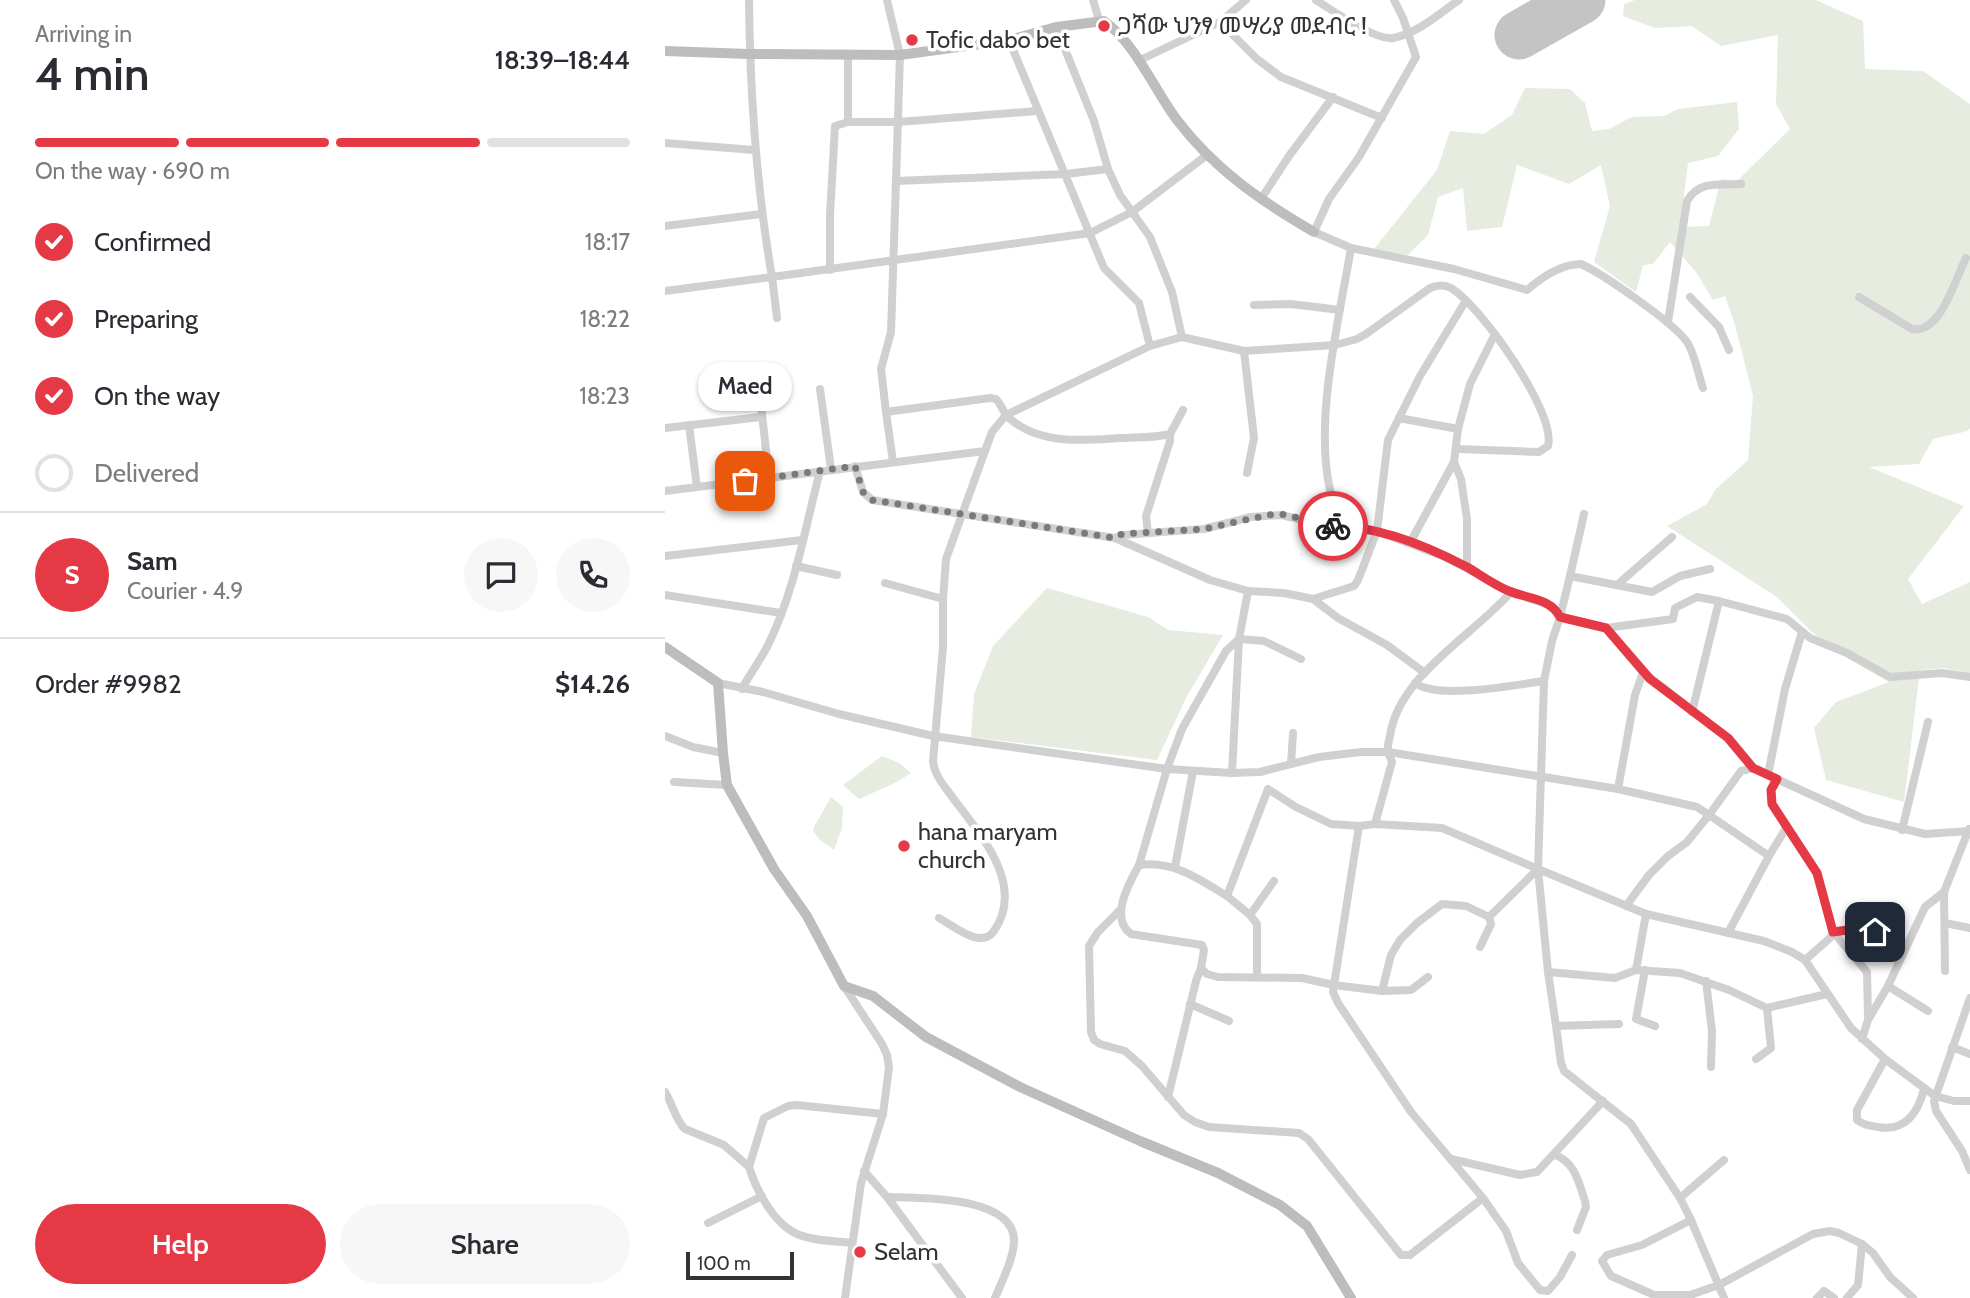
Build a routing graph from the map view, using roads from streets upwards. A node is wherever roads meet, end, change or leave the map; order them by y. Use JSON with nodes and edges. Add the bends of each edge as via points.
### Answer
{"nodes":[{"id":1,"x":749,"y":0,"type":"edge"},
{"id":2,"x":887,"y":0,"type":"edge"},
{"id":3,"x":1093,"y":0,"type":"edge"},
{"id":4,"x":1246,"y":0,"type":"edge"},
{"id":5,"x":1316,"y":0,"type":"edge"},
{"id":6,"x":1395,"y":0,"type":"edge"},
{"id":7,"x":1459,"y":0,"type":"edge"},
{"id":8,"x":1100,"y":20,"type":"junction"},
{"id":9,"x":1220,"y":22,"type":"junction"},
{"id":10,"x":1056,"y":27,"type":"junction"},
{"id":11,"x":1407,"y":33,"type":"junction"},
{"id":12,"x":1009,"y":40,"type":"junction"},
{"id":13,"x":665,"y":51,"type":"edge"},
{"id":14,"x":750,"y":54,"type":"junction"},
{"id":15,"x":900,"y":55,"type":"junction"},
{"id":16,"x":848,"y":56,"type":"junction"},
{"id":17,"x":1137,"y":61,"type":"junction"},
{"id":18,"x":1333,"y":97,"type":"junction"},
{"id":19,"x":1037,"y":111,"type":"junction"},
{"id":20,"x":1382,"y":118,"type":"junction"},
{"id":21,"x":848,"y":122,"type":"junction"},
{"id":22,"x":898,"y":122,"type":"junction"},
{"id":23,"x":665,"y":144,"type":"edge"},
{"id":24,"x":754,"y":150,"type":"junction"},
{"id":25,"x":1207,"y":155,"type":"junction"},
{"id":26,"x":1108,"y":169,"type":"junction"},
{"id":27,"x":1066,"y":174,"type":"junction"},
{"id":28,"x":896,"y":181,"type":"junction"},
{"id":29,"x":1741,"y":184,"type":"dead end"},
{"id":30,"x":1261,"y":199,"type":"junction"},
{"id":31,"x":1132,"y":212,"type":"junction"},
{"id":32,"x":761,"y":214,"type":"junction"},
{"id":33,"x":665,"y":226,"type":"edge"},
{"id":34,"x":1314,"y":232,"type":"junction"},
{"id":35,"x":1090,"y":233,"type":"junction"},
{"id":36,"x":1351,"y":248,"type":"junction"},
{"id":37,"x":1966,"y":258,"type":"dead end"},
{"id":38,"x":894,"y":260,"type":"junction"},
{"id":39,"x":830,"y":270,"type":"junction"},
{"id":40,"x":772,"y":277,"type":"junction"},
{"id":41,"x":665,"y":291,"type":"edge"},
{"id":42,"x":1690,"y":297,"type":"dead end"},
{"id":43,"x":1860,"y":297,"type":"dead end"},
{"id":44,"x":1465,"y":302,"type":"junction"},
{"id":45,"x":1254,"y":305,"type":"dead end"},
{"id":46,"x":1340,"y":310,"type":"junction"},
{"id":47,"x":777,"y":318,"type":"dead end"},
{"id":48,"x":1668,"y":323,"type":"junction"},
{"id":49,"x":1495,"y":334,"type":"junction"},
{"id":50,"x":1182,"y":337,"type":"junction"},
{"id":51,"x":1335,"y":345,"type":"junction"},
{"id":52,"x":1150,"y":346,"type":"junction"},
{"id":53,"x":1729,"y":350,"type":"dead end"},
{"id":54,"x":1244,"y":351,"type":"junction"},
{"id":55,"x":758,"y":377,"type":"dead end"},
{"id":56,"x":1703,"y":388,"type":"dead end"},
{"id":57,"x":820,"y":389,"type":"dead end"},
{"id":58,"x":1183,"y":410,"type":"dead end"},
{"id":59,"x":886,"y":412,"type":"junction"},
{"id":60,"x":1006,"y":415,"type":"junction"},
{"id":61,"x":761,"y":417,"type":"junction"},
{"id":62,"x":1399,"y":418,"type":"junction"},
{"id":63,"x":689,"y":425,"type":"junction"},
{"id":64,"x":665,"y":428,"type":"edge"},
{"id":65,"x":1458,"y":429,"type":"junction"},
{"id":66,"x":1170,"y":434,"type":"junction"},
{"id":67,"x":1458,"y":449,"type":"junction"},
{"id":68,"x":985,"y":451,"type":"junction"},
{"id":69,"x":893,"y":462,"type":"junction"},
{"id":70,"x":1454,"y":462,"type":"junction"},
{"id":71,"x":855,"y":466,"type":"junction"},
{"id":72,"x":831,"y":469,"type":"junction"},
{"id":73,"x":820,"y":471,"type":"junction"},
{"id":74,"x":1247,"y":472,"type":"dead end"},
{"id":75,"x":769,"y":478,"type":"junction"},
{"id":76,"x":697,"y":487,"type":"junction"},
{"id":77,"x":665,"y":491,"type":"edge"},
{"id":78,"x":963,"y":514,"type":"junction"},
{"id":79,"x":1584,"y":514,"type":"dead end"},
{"id":80,"x":1342,"y":526,"type":"junction"},
{"id":81,"x":1377,"y":531,"type":"junction"},
{"id":82,"x":1148,"y":534,"type":"junction"},
{"id":83,"x":1671,"y":537,"type":"dead end"},
{"id":84,"x":1115,"y":538,"type":"junction"},
{"id":85,"x":802,"y":540,"type":"junction"},
{"id":86,"x":1409,"y":543,"type":"junction"},
{"id":87,"x":665,"y":556,"type":"edge"},
{"id":88,"x":796,"y":566,"type":"junction"},
{"id":89,"x":1467,"y":567,"type":"junction"},
{"id":90,"x":1710,"y":569,"type":"dead end"},
{"id":91,"x":837,"y":575,"type":"dead end"},
{"id":92,"x":1570,"y":576,"type":"junction"},
{"id":93,"x":885,"y":583,"type":"dead end"},
{"id":94,"x":1617,"y":585,"type":"junction"},
{"id":95,"x":1248,"y":591,"type":"junction"},
{"id":96,"x":1511,"y":592,"type":"junction"},
{"id":97,"x":665,"y":595,"type":"edge"},
{"id":98,"x":943,"y":599,"type":"junction"},
{"id":99,"x":1313,"y":599,"type":"junction"},
{"id":100,"x":1719,"y":601,"type":"junction"},
{"id":101,"x":781,"y":612,"type":"junction"},
{"id":102,"x":1560,"y":617,"type":"junction"},
{"id":103,"x":1606,"y":628,"type":"junction"},
{"id":104,"x":1802,"y":632,"type":"junction"},
{"id":105,"x":1240,"y":639,"type":"junction"},
{"id":106,"x":665,"y":647,"type":"edge"},
{"id":107,"x":1301,"y":659,"type":"dead end"},
{"id":108,"x":1643,"y":672,"type":"junction"},
{"id":109,"x":1425,"y":673,"type":"junction"},
{"id":110,"x":1970,"y":677,"type":"edge"},
{"id":111,"x":1544,"y":681,"type":"junction"},
{"id":112,"x":718,"y":683,"type":"junction"},
{"id":113,"x":1415,"y":683,"type":"junction"},
{"id":114,"x":742,"y":689,"type":"junction"},
{"id":115,"x":1692,"y":712,"type":"junction"},
{"id":116,"x":1929,"y":722,"type":"dead end"},
{"id":117,"x":1293,"y":733,"type":"dead end"},
{"id":118,"x":665,"y":736,"type":"edge"},
{"id":119,"x":933,"y":736,"type":"junction"},
{"id":120,"x":1388,"y":752,"type":"junction"},
{"id":121,"x":723,"y":753,"type":"junction"},
{"id":122,"x":1291,"y":764,"type":"junction"},
{"id":123,"x":1753,"y":768,"type":"junction"},
{"id":124,"x":1167,"y":769,"type":"junction"},
{"id":125,"x":1193,"y":771,"type":"junction"},
{"id":126,"x":1260,"y":772,"type":"junction"},
{"id":127,"x":1232,"y":773,"type":"junction"},
{"id":128,"x":1772,"y":777,"type":"junction"},
{"id":129,"x":1542,"y":778,"type":"junction"},
{"id":130,"x":674,"y":782,"type":"dead end"},
{"id":131,"x":727,"y":785,"type":"junction"},
{"id":132,"x":1268,"y":789,"type":"junction"},
{"id":133,"x":1618,"y":789,"type":"junction"},
{"id":134,"x":1709,"y":815,"type":"junction"},
{"id":135,"x":1375,"y":824,"type":"junction"},
{"id":136,"x":1359,"y":826,"type":"junction"},
{"id":137,"x":1786,"y":828,"type":"junction"},
{"id":138,"x":1902,"y":830,"type":"junction"},
{"id":139,"x":1970,"y":830,"type":"edge"},
{"id":140,"x":1769,"y":856,"type":"junction"},
{"id":141,"x":1139,"y":865,"type":"junction"},
{"id":142,"x":1175,"y":867,"type":"junction"},
{"id":143,"x":1538,"y":869,"type":"junction"},
{"id":144,"x":1275,"y":881,"type":"dead end"},
{"id":145,"x":1944,"y":892,"type":"junction"},
{"id":146,"x":1227,"y":895,"type":"junction"},
{"id":147,"x":1626,"y":906,"type":"junction"},
{"id":148,"x":1121,"y":909,"type":"junction"},
{"id":149,"x":1646,"y":914,"type":"junction"},
{"id":150,"x":1250,"y":915,"type":"junction"},
{"id":151,"x":1489,"y":916,"type":"junction"},
{"id":152,"x":939,"y":918,"type":"dead end"},
{"id":153,"x":1945,"y":923,"type":"junction"},
{"id":154,"x":1970,"y":928,"type":"edge"},
{"id":155,"x":1833,"y":932,"type":"junction"},
{"id":156,"x":1875,"y":932,"type":"dead end"},
{"id":157,"x":1728,"y":933,"type":"junction"},
{"id":158,"x":1480,"y":947,"type":"dead end"},
{"id":159,"x":1805,"y":960,"type":"junction"},
{"id":160,"x":1201,"y":968,"type":"junction"},
{"id":161,"x":1640,"y":970,"type":"junction"},
{"id":162,"x":1945,"y":971,"type":"dead end"},
{"id":163,"x":1548,"y":972,"type":"junction"},
{"id":164,"x":1257,"y":976,"type":"junction"},
{"id":165,"x":1428,"y":977,"type":"dead end"},
{"id":166,"x":1706,"y":981,"type":"junction"},
{"id":167,"x":1334,"y":985,"type":"junction"},
{"id":168,"x":844,"y":986,"type":"junction"},
{"id":169,"x":1888,"y":986,"type":"junction"},
{"id":170,"x":1382,"y":991,"type":"junction"},
{"id":171,"x":1827,"y":994,"type":"junction"},
{"id":172,"x":1970,"y":998,"type":"edge"},
{"id":173,"x":1190,"y":1004,"type":"junction"},
{"id":174,"x":1767,"y":1008,"type":"junction"},
{"id":175,"x":1928,"y":1011,"type":"dead end"},
{"id":176,"x":1868,"y":1020,"type":"junction"},
{"id":177,"x":1229,"y":1021,"type":"dead end"},
{"id":178,"x":1619,"y":1024,"type":"dead end"},
{"id":179,"x":1556,"y":1026,"type":"junction"},
{"id":180,"x":1655,"y":1026,"type":"dead end"},
{"id":181,"x":1862,"y":1039,"type":"junction"},
{"id":182,"x":1952,"y":1047,"type":"junction"},
{"id":183,"x":1970,"y":1054,"type":"edge"},
{"id":184,"x":1756,"y":1059,"type":"dead end"},
{"id":185,"x":1885,"y":1059,"type":"junction"},
{"id":186,"x":1711,"y":1067,"type":"dead end"},
{"id":187,"x":1924,"y":1089,"type":"junction"},
{"id":188,"x":665,"y":1092,"type":"edge"},
{"id":189,"x":1935,"y":1096,"type":"junction"},
{"id":190,"x":1168,"y":1097,"type":"junction"},
{"id":191,"x":1604,"y":1101,"type":"junction"},
{"id":192,"x":1970,"y":1101,"type":"edge"},
{"id":193,"x":883,"y":1114,"type":"junction"},
{"id":194,"x":1555,"y":1155,"type":"junction"},
{"id":195,"x":1451,"y":1159,"type":"junction"},
{"id":196,"x":1724,"y":1160,"type":"dead end"},
{"id":197,"x":749,"y":1167,"type":"junction"},
{"id":198,"x":1970,"y":1170,"type":"edge"},
{"id":199,"x":864,"y":1171,"type":"junction"},
{"id":200,"x":762,"y":1196,"type":"junction"},
{"id":201,"x":887,"y":1197,"type":"junction"},
{"id":202,"x":1483,"y":1198,"type":"junction"},
{"id":203,"x":1679,"y":1198,"type":"junction"},
{"id":204,"x":1691,"y":1220,"type":"junction"},
{"id":205,"x":708,"y":1223,"type":"dead end"},
{"id":206,"x":1577,"y":1230,"type":"dead end"},
{"id":207,"x":852,"y":1243,"type":"junction"},
{"id":208,"x":1862,"y":1244,"type":"junction"},
{"id":209,"x":1572,"y":1255,"type":"dead end"},
{"id":210,"x":1719,"y":1285,"type":"junction"},
{"id":211,"x":845,"y":1298,"type":"edge"},
{"id":212,"x":962,"y":1298,"type":"edge"},
{"id":213,"x":995,"y":1298,"type":"edge"},
{"id":214,"x":1351,"y":1298,"type":"edge"},
{"id":215,"x":1724,"y":1298,"type":"edge"},
{"id":216,"x":1817,"y":1298,"type":"edge"},
{"id":217,"x":1834,"y":1298,"type":"edge"},
{"id":218,"x":1847,"y":1298,"type":"edge"},
{"id":219,"x":1913,"y":1298,"type":"edge"}],
"edges":[{"from":1,"to":14,"type":"street"},
{"from":2,"to":15,"type":"street"},
{"from":3,"to":8,"type":"street"},
{"from":4,"to":9,"type":"street"},
{"from":5,"to":11,"type":"street","via":[[1380,36]]},
{"from":6,"to":11,"type":"street"},
{"from":7,"to":11,"type":"street"},
{"from":8,"to":10,"type":"street"},
{"from":8,"to":17,"type":"street","via":[[1123,38]]},
{"from":9,"to":17,"type":"street"},
{"from":9,"to":18,"type":"street","via":[[1272,72]]},
{"from":10,"to":12,"type":"street"},
{"from":10,"to":26,"type":"street"},
{"from":11,"to":20,"type":"street","via":[[1416,57]]},
{"from":12,"to":15,"type":"street"},
{"from":12,"to":19,"type":"street"},
{"from":13,"to":14,"type":"street"},
{"from":14,"to":16,"type":"street"},
{"from":14,"to":24,"type":"street"},
{"from":15,"to":16,"type":"street"},
{"from":15,"to":22,"type":"street"},
{"from":16,"to":21,"type":"street"},
{"from":17,"to":25,"type":"street"},
{"from":18,"to":20,"type":"street"},
{"from":18,"to":30,"type":"street"},
{"from":19,"to":22,"type":"street"},
{"from":19,"to":27,"type":"street"},
{"from":20,"to":34,"type":"street","via":[[1329,199]]},
{"from":21,"to":22,"type":"street"},
{"from":21,"to":39,"type":"street","via":[[835,126],[834,131]]},
{"from":22,"to":28,"type":"street"},
{"from":23,"to":24,"type":"street"},
{"from":24,"to":32,"type":"street"},
{"from":25,"to":30,"type":"street"},
{"from":25,"to":31,"type":"street"},
{"from":26,"to":27,"type":"street"},
{"from":26,"to":31,"type":"street"},
{"from":27,"to":28,"type":"street"},
{"from":27,"to":35,"type":"street"},
{"from":28,"to":38,"type":"street"},
{"from":29,"to":48,"type":"street","via":[[1703,185],[1691,194]]},
{"from":30,"to":34,"type":"street"},
{"from":31,"to":35,"type":"street"},
{"from":31,"to":50,"type":"street","via":[[1150,237],[1172,292]]},
{"from":32,"to":33,"type":"street"},
{"from":32,"to":40,"type":"street"},
{"from":34,"to":36,"type":"street"},
{"from":35,"to":38,"type":"street"},
{"from":35,"to":52,"type":"street","via":[[1107,274],[1139,303]]},
{"from":36,"to":46,"type":"street"},
{"from":36,"to":48,"type":"street","via":[[1527,290],[1565,266],[1581,264]]},
{"from":37,"to":43,"type":"street","via":[[1945,304],[1926,329],[1912,329]]},
{"from":38,"to":39,"type":"street"},
{"from":38,"to":59,"type":"street","via":[[890,342],[881,369]]},
{"from":39,"to":40,"type":"street"},
{"from":40,"to":41,"type":"street"},
{"from":40,"to":47,"type":"street"},
{"from":42,"to":53,"type":"street","via":[[1719,327]]},
{"from":44,"to":49,"type":"street"},
{"from":44,"to":51,"type":"street","via":[[1452,289],[1436,285],[1366,334]]},
{"from":44,"to":62,"type":"street"},
{"from":45,"to":46,"type":"street"},
{"from":46,"to":51,"type":"street"},
{"from":48,"to":56,"type":"street","via":[[1688,343]]},
{"from":49,"to":65,"type":"street","via":[[1470,384]]},
{"from":49,"to":67,"type":"street","via":[[1528,383],[1549,443],[1539,452]]},
{"from":50,"to":52,"type":"street"},
{"from":50,"to":54,"type":"street"},
{"from":51,"to":54,"type":"street"},
{"from":51,"to":80,"type":"street","via":[[1326,441],[1329,490]]},
{"from":52,"to":60,"type":"street"},
{"from":54,"to":74,"type":"street","via":[[1254,438]]},
{"from":55,"to":61,"type":"street"},
{"from":57,"to":72,"type":"street"},
{"from":58,"to":66,"type":"street"},
{"from":59,"to":60,"type":"street","via":[[990,398],[1000,403]]},
{"from":59,"to":69,"type":"street"},
{"from":60,"to":66,"type":"street","via":[[1030,431],[1071,441]]},
{"from":60,"to":68,"type":"street","via":[[992,432]]},
{"from":61,"to":63,"type":"street"},
{"from":61,"to":75,"type":"street"},
{"from":62,"to":65,"type":"street"},
{"from":62,"to":81,"type":"street","via":[[1385,447]]},
{"from":63,"to":64,"type":"street"},
{"from":63,"to":76,"type":"street"},
{"from":65,"to":67,"type":"street"},
{"from":66,"to":82,"type":"street","via":[[1146,516]]},
{"from":67,"to":70,"type":"street"},
{"from":68,"to":69,"type":"street"},
{"from":68,"to":78,"type":"street"},
{"from":69,"to":71,"type":"street"},
{"from":70,"to":86,"type":"street"},
{"from":70,"to":89,"type":"street","via":[[1467,519]]},
{"from":71,"to":72,"type":"street"},
{"from":71,"to":78,"type":"street","via":[[863,492],[872,500]]},
{"from":72,"to":73,"type":"street"},
{"from":73,"to":75,"type":"street"},
{"from":73,"to":85,"type":"street"},
{"from":75,"to":76,"type":"street"},
{"from":76,"to":77,"type":"street"},
{"from":78,"to":84,"type":"street"},
{"from":78,"to":98,"type":"street","via":[[948,548]]},
{"from":79,"to":92,"type":"street"},
{"from":80,"to":81,"type":"street"},
{"from":80,"to":82,"type":"street","via":[[1281,514]]},
{"from":81,"to":86,"type":"street"},
{"from":81,"to":99,"type":"street","via":[[1354,586]]},
{"from":82,"to":84,"type":"street"},
{"from":83,"to":94,"type":"street"},
{"from":84,"to":95,"type":"street","via":[[1210,580]]},
{"from":85,"to":87,"type":"street"},
{"from":85,"to":88,"type":"street"},
{"from":86,"to":89,"type":"street"},
{"from":88,"to":91,"type":"street"},
{"from":88,"to":101,"type":"street"},
{"from":89,"to":96,"type":"street"},
{"from":90,"to":94,"type":"street","via":[[1679,576],[1652,592]]},
{"from":92,"to":94,"type":"street"},
{"from":92,"to":102,"type":"street"},
{"from":93,"to":98,"type":"street"},
{"from":95,"to":99,"type":"street"},
{"from":95,"to":105,"type":"street"},
{"from":96,"to":102,"type":"street","via":[[1552,606]]},
{"from":96,"to":109,"type":"street"},
{"from":97,"to":101,"type":"street"},
{"from":98,"to":119,"type":"street"},
{"from":99,"to":109,"type":"street"},
{"from":100,"to":103,"type":"street","via":[[1693,598],[1675,607],[1673,620]]},
{"from":100,"to":104,"type":"street","via":[[1787,619]]},
{"from":100,"to":115,"type":"street"},
{"from":101,"to":114,"type":"street","via":[[770,642]]},
{"from":102,"to":103,"type":"street"},
{"from":102,"to":111,"type":"street"},
{"from":103,"to":108,"type":"street"},
{"from":104,"to":110,"type":"street","via":[[1890,677],[1942,673]]},
{"from":104,"to":128,"type":"street","via":[[1785,690]]},
{"from":105,"to":107,"type":"street","via":[[1263,641]]},
{"from":105,"to":124,"type":"street","via":[[1226,651],[1206,686]]},
{"from":105,"to":127,"type":"street"},
{"from":106,"to":112,"type":"street"},
{"from":108,"to":115,"type":"street"},
{"from":108,"to":133,"type":"street"},
{"from":109,"to":113,"type":"street"},
{"from":111,"to":113,"type":"street","via":[[1444,691]]},
{"from":111,"to":129,"type":"street"},
{"from":112,"to":114,"type":"street"},
{"from":112,"to":121,"type":"street"},
{"from":113,"to":120,"type":"street","via":[[1399,707]]},
{"from":114,"to":119,"type":"street"},
{"from":115,"to":123,"type":"street","via":[[1736,746]]},
{"from":116,"to":138,"type":"street"},
{"from":117,"to":122,"type":"street"},
{"from":118,"to":121,"type":"street"},
{"from":119,"to":124,"type":"street"},
{"from":119,"to":152,"type":"street","via":[[933,769],[998,863],[1005,887],[1005,911],[989,938],[976,938]]},
{"from":120,"to":122,"type":"street","via":[[1339,754]]},
{"from":120,"to":129,"type":"street"},
{"from":120,"to":135,"type":"street","via":[[1392,762]]},
{"from":121,"to":131,"type":"street"},
{"from":122,"to":126,"type":"street"},
{"from":123,"to":128,"type":"street"},
{"from":123,"to":134,"type":"street","via":[[1741,771]]},
{"from":124,"to":125,"type":"street"},
{"from":124,"to":141,"type":"street"},
{"from":125,"to":127,"type":"street"},
{"from":125,"to":142,"type":"street"},
{"from":126,"to":127,"type":"street"},
{"from":126,"to":132,"type":"street"},
{"from":128,"to":137,"type":"street","via":[[1770,798]]},
{"from":128,"to":138,"type":"street","via":[[1864,819]]},
{"from":129,"to":133,"type":"street"},
{"from":129,"to":143,"type":"street"},
{"from":130,"to":131,"type":"street"},
{"from":131,"to":168,"type":"street"},
{"from":132,"to":136,"type":"street","via":[[1331,824]]},
{"from":132,"to":146,"type":"street"},
{"from":133,"to":134,"type":"street","via":[[1697,807]]},
{"from":134,"to":140,"type":"street"},
{"from":134,"to":147,"type":"street","via":[[1687,842],[1649,874]]},
{"from":135,"to":136,"type":"street"},
{"from":135,"to":143,"type":"street","via":[[1442,828]]},
{"from":136,"to":167,"type":"street"},
{"from":137,"to":140,"type":"street"},
{"from":137,"to":155,"type":"street","via":[[1817,873]]},
{"from":138,"to":139,"type":"street","via":[[1924,834]]},
{"from":139,"to":145,"type":"street"},
{"from":140,"to":157,"type":"street"},
{"from":141,"to":142,"type":"street"},
{"from":141,"to":148,"type":"street"},
{"from":142,"to":146,"type":"street"},
{"from":143,"to":147,"type":"street"},
{"from":143,"to":151,"type":"street"},
{"from":143,"to":163,"type":"street"},
{"from":144,"to":150,"type":"street"},
{"from":145,"to":153,"type":"street"},
{"from":145,"to":169,"type":"street","via":[[1925,907]]},
{"from":146,"to":150,"type":"street"},
{"from":147,"to":149,"type":"street"},
{"from":148,"to":160,"type":"street","via":[[1124,927],[1131,934],[1202,946]]},
{"from":148,"to":190,"type":"street","via":[[1089,947],[1091,1032],[1100,1044],[1125,1051]]},
{"from":149,"to":157,"type":"street"},
{"from":149,"to":161,"type":"street"},
{"from":150,"to":164,"type":"street","via":[[1258,930]]},
{"from":151,"to":158,"type":"street"},
{"from":151,"to":170,"type":"street","via":[[1454,904],[1436,908],[1394,948]]},
{"from":153,"to":154,"type":"street"},
{"from":153,"to":162,"type":"street"},
{"from":155,"to":156,"type":"street"},
{"from":155,"to":159,"type":"street","via":[[1831,939]]},
{"from":155,"to":176,"type":"street","via":[[1867,972]]},
{"from":157,"to":159,"type":"street","via":[[1779,946]]},
{"from":159,"to":171,"type":"street"},
{"from":160,"to":164,"type":"street","via":[[1218,977]]},
{"from":160,"to":173,"type":"street"},
{"from":161,"to":163,"type":"street","via":[[1615,978]]},
{"from":161,"to":166,"type":"street","via":[[1680,973]]},
{"from":161,"to":180,"type":"street","via":[[1636,1018]]},
{"from":163,"to":179,"type":"street"},
{"from":164,"to":167,"type":"street"},
{"from":165,"to":170,"type":"street","via":[[1411,990]]},
{"from":166,"to":174,"type":"street"},
{"from":166,"to":186,"type":"street"},
{"from":167,"to":170,"type":"street"},
{"from":167,"to":195,"type":"street","via":[[1338,1003],[1411,1112]]},
{"from":168,"to":193,"type":"street","via":[[887,1055]]},
{"from":168,"to":214,"type":"street","via":[[873,996],[926,1037],[1020,1087],[1218,1173],[1280,1205],[1307,1226]]},
{"from":169,"to":175,"type":"street"},
{"from":169,"to":176,"type":"street"},
{"from":171,"to":174,"type":"street"},
{"from":171,"to":181,"type":"street"},
{"from":172,"to":182,"type":"street"},
{"from":173,"to":177,"type":"street"},
{"from":173,"to":190,"type":"street"},
{"from":174,"to":184,"type":"street","via":[[1771,1048]]},
{"from":176,"to":181,"type":"street"},
{"from":178,"to":179,"type":"street"},
{"from":179,"to":191,"type":"street","via":[[1565,1071]]},
{"from":181,"to":185,"type":"street"},
{"from":182,"to":183,"type":"street"},
{"from":182,"to":189,"type":"street"},
{"from":185,"to":187,"type":"street"},
{"from":185,"to":187,"type":"street","via":[[1857,1110],[1861,1124],[1887,1129],[1901,1126],[1913,1115]]},
{"from":187,"to":189,"type":"street"},
{"from":188,"to":197,"type":"street","via":[[680,1125],[724,1146]]},
{"from":189,"to":192,"type":"street"},
{"from":189,"to":198,"type":"street","via":[[1936,1111]]},
{"from":190,"to":202,"type":"street","via":[[1184,1115],[1209,1127],[1299,1133],[1308,1139],[1401,1255],[1410,1255]]},
{"from":191,"to":194,"type":"street"},
{"from":191,"to":203,"type":"street","via":[[1630,1124]]},
{"from":193,"to":197,"type":"street","via":[[797,1105],[770,1114],[761,1125]]},
{"from":193,"to":199,"type":"street"},
{"from":194,"to":195,"type":"street","via":[[1529,1175]]},
{"from":194,"to":206,"type":"street","via":[[1572,1168],[1585,1201]]},
{"from":195,"to":202,"type":"street"},
{"from":196,"to":203,"type":"street"},
{"from":197,"to":200,"type":"street"},
{"from":199,"to":201,"type":"street"},
{"from":199,"to":207,"type":"street"},
{"from":200,"to":205,"type":"street"},
{"from":200,"to":207,"type":"street","via":[[785,1227],[798,1234]]},
{"from":201,"to":212,"type":"street"},
{"from":201,"to":213,"type":"street","via":[[963,1202],[1006,1220],[1014,1239],[1013,1251]]},
{"from":202,"to":209,"type":"street","via":[[1506,1231],[1518,1264],[1540,1290],[1548,1291]]},
{"from":203,"to":204,"type":"street"},
{"from":204,"to":210,"type":"street"},
{"from":204,"to":210,"type":"street","via":[[1602,1261],[1611,1276],[1654,1295],[1690,1295]]},
{"from":207,"to":211,"type":"street"},
{"from":208,"to":210,"type":"street","via":[[1830,1231],[1814,1234]]},
{"from":208,"to":218,"type":"street","via":[[1858,1285]]},
{"from":208,"to":219,"type":"street"},
{"from":210,"to":215,"type":"street"},
{"from":216,"to":217,"type":"street","via":[[1824,1291]]}]}
